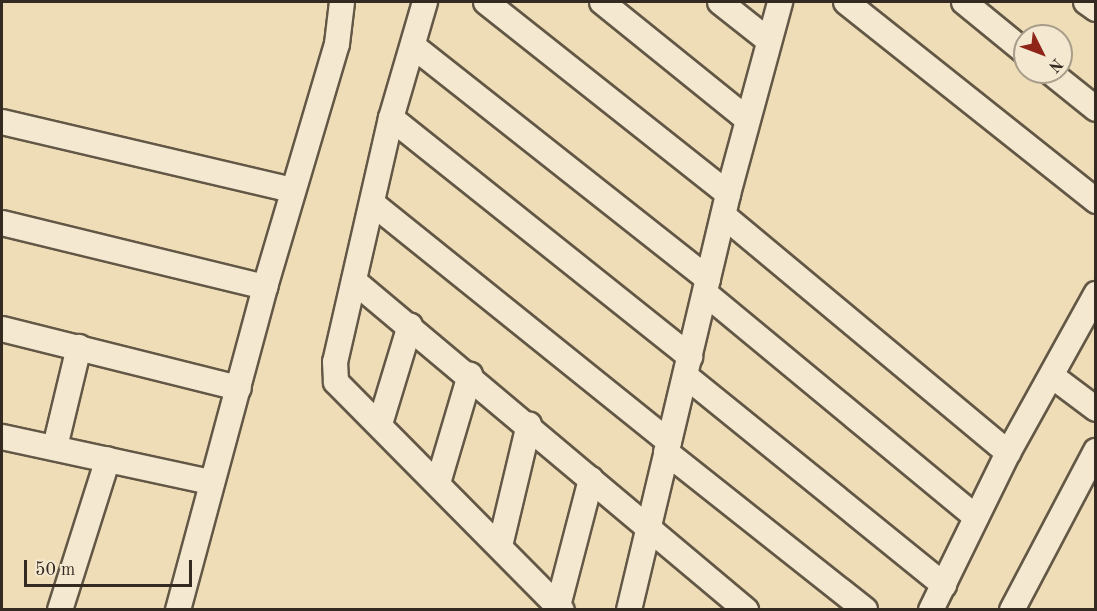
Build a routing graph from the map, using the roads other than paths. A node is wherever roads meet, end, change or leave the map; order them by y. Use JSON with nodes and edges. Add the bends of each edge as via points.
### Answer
{"nodes":[{"id":1,"x":342,"y":2,"type":"edge"},
{"id":2,"x":425,"y":2,"type":"edge"},
{"id":3,"x":486,"y":2,"type":"edge"},
{"id":4,"x":602,"y":2,"type":"edge"},
{"id":5,"x":720,"y":2,"type":"edge"},
{"id":6,"x":780,"y":2,"type":"edge"},
{"id":7,"x":846,"y":2,"type":"edge"},
{"id":8,"x":964,"y":2,"type":"edge"},
{"id":9,"x":1086,"y":2,"type":"edge"},
{"id":10,"x":1095,"y":9,"type":"edge"},
{"id":11,"x":768,"y":40,"type":"junction"},
{"id":12,"x":1013,"y":42,"type":"edge"},
{"id":13,"x":413,"y":46,"type":"junction"},
{"id":14,"x":1065,"y":84,"type":"edge"},
{"id":15,"x":1095,"y":109,"type":"edge"},
{"id":16,"x":391,"y":118,"type":"junction"},
{"id":17,"x":747,"y":119,"type":"junction"},
{"id":18,"x":2,"y":122,"type":"edge"},
{"id":19,"x":292,"y":190,"type":"junction"},
{"id":20,"x":1095,"y":201,"type":"edge"},
{"id":21,"x":372,"y":203,"type":"junction"},
{"id":22,"x":726,"y":205,"type":"junction"},
{"id":23,"x":2,"y":223,"type":"edge"},
{"id":24,"x":354,"y":281,"type":"junction"},
{"id":25,"x":706,"y":286,"type":"junction"},
{"id":26,"x":265,"y":287,"type":"junction"},
{"id":27,"x":1094,"y":300,"type":"edge"},
{"id":28,"x":410,"y":325,"type":"junction"},
{"id":29,"x":2,"y":329,"type":"edge"},
{"id":30,"x":79,"y":347,"type":"junction"},
{"id":31,"x":689,"y":367,"type":"junction"},
{"id":32,"x":470,"y":375,"type":"junction"},
{"id":33,"x":1052,"y":376,"type":"junction"},
{"id":34,"x":239,"y":388,"type":"junction"},
{"id":35,"x":1095,"y":409,"type":"edge"},
{"id":36,"x":380,"y":424,"type":"junction"},
{"id":37,"x":529,"y":424,"type":"junction"},
{"id":38,"x":3,"y":441,"type":"edge"},
{"id":39,"x":55,"y":447,"type":"junction"},
{"id":40,"x":667,"y":447,"type":"junction"},
{"id":41,"x":1095,"y":451,"type":"edge"},
{"id":42,"x":1008,"y":453,"type":"junction"},
{"id":43,"x":108,"y":459,"type":"junction"},
{"id":44,"x":591,"y":479,"type":"junction"},
{"id":45,"x":211,"y":483,"type":"junction"},
{"id":46,"x":438,"y":483,"type":"junction"},
{"id":47,"x":976,"y":517,"type":"junction"},
{"id":48,"x":647,"y":528,"type":"junction"},
{"id":49,"x":500,"y":546,"type":"junction"},
{"id":50,"x":944,"y":585,"type":"junction"},
{"id":51,"x":560,"y":608,"type":"edge"},
{"id":52,"x":631,"y":608,"type":"edge"},
{"id":53,"x":60,"y":609,"type":"edge"},
{"id":54,"x":178,"y":609,"type":"edge"},
{"id":55,"x":746,"y":609,"type":"edge"},
{"id":56,"x":865,"y":609,"type":"edge"},
{"id":57,"x":931,"y":609,"type":"edge"},
{"id":58,"x":1012,"y":609,"type":"edge"}],
"edges":[{"from":1,"to":19,"type":"street","via":[[337,44]]},
{"from":2,"to":13,"type":"street"},
{"from":3,"to":22,"type":"street"},
{"from":4,"to":17,"type":"street"},
{"from":5,"to":11,"type":"street"},
{"from":6,"to":11,"type":"street"},
{"from":7,"to":20,"type":"street"},
{"from":8,"to":12,"type":"street"},
{"from":9,"to":10,"type":"street"},
{"from":11,"to":17,"type":"street"},
{"from":13,"to":16,"type":"street"},
{"from":13,"to":25,"type":"street"},
{"from":14,"to":15,"type":"street"},
{"from":16,"to":21,"type":"street"},
{"from":16,"to":31,"type":"street"},
{"from":17,"to":22,"type":"street"},
{"from":18,"to":19,"type":"street"},
{"from":19,"to":26,"type":"street"},
{"from":21,"to":24,"type":"street"},
{"from":21,"to":40,"type":"street"},
{"from":22,"to":25,"type":"street"},
{"from":22,"to":42,"type":"street"},
{"from":23,"to":26,"type":"street"},
{"from":24,"to":28,"type":"street"},
{"from":24,"to":36,"type":"street","via":[[335,362],[336,382]]},
{"from":25,"to":31,"type":"street"},
{"from":25,"to":47,"type":"street"},
{"from":26,"to":34,"type":"street"},
{"from":27,"to":33,"type":"street"},
{"from":28,"to":32,"type":"street"},
{"from":28,"to":36,"type":"street"},
{"from":29,"to":30,"type":"street"},
{"from":30,"to":34,"type":"street"},
{"from":30,"to":39,"type":"street"},
{"from":31,"to":40,"type":"street"},
{"from":31,"to":50,"type":"street"},
{"from":32,"to":37,"type":"street"},
{"from":32,"to":46,"type":"street"},
{"from":33,"to":35,"type":"street"},
{"from":33,"to":42,"type":"street"},
{"from":34,"to":45,"type":"street"},
{"from":36,"to":46,"type":"street"},
{"from":37,"to":44,"type":"street"},
{"from":37,"to":49,"type":"street"},
{"from":38,"to":39,"type":"street"},
{"from":39,"to":43,"type":"street"},
{"from":40,"to":48,"type":"street"},
{"from":40,"to":56,"type":"street"},
{"from":41,"to":58,"type":"street"},
{"from":42,"to":47,"type":"street"},
{"from":43,"to":45,"type":"street"},
{"from":43,"to":53,"type":"street"},
{"from":44,"to":48,"type":"street"},
{"from":44,"to":51,"type":"street"},
{"from":45,"to":54,"type":"street"},
{"from":46,"to":49,"type":"street"},
{"from":47,"to":50,"type":"street"},
{"from":48,"to":52,"type":"street"},
{"from":48,"to":55,"type":"street"},
{"from":49,"to":51,"type":"street"},
{"from":50,"to":57,"type":"street"}]}
